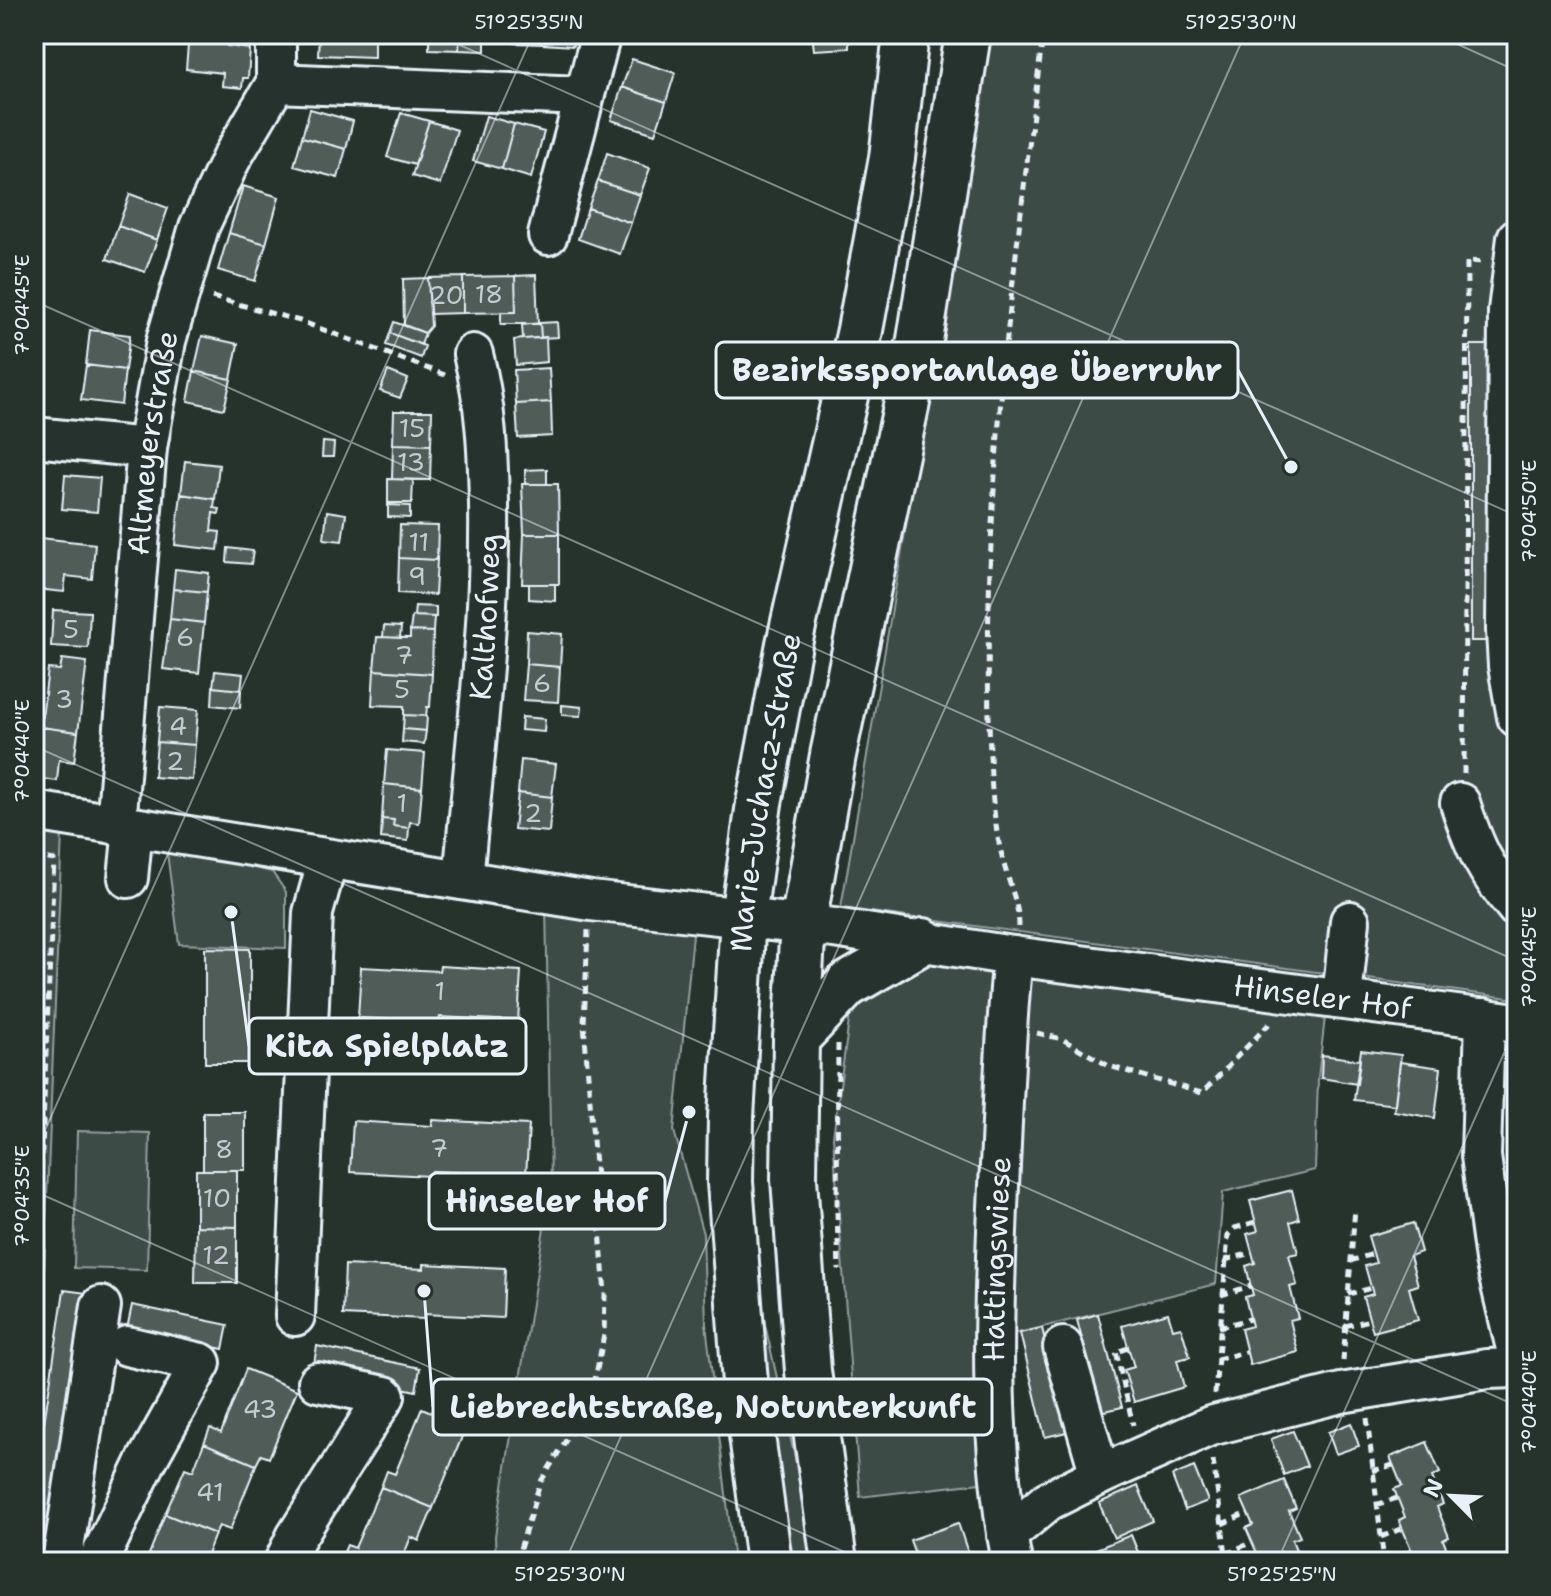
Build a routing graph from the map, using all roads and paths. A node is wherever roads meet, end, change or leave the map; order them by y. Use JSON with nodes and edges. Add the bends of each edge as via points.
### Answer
{"nodes":[{"id":1,"x":276,"y":34,"type":"edge"},
{"id":2,"x":601,"y":34,"type":"edge"},
{"id":3,"x":906,"y":34,"type":"edge"},
{"id":4,"x":968,"y":34,"type":"edge"},
{"id":5,"x":1043,"y":34,"type":"edge"},
{"id":6,"x":276,"y":83,"type":"junction"},
{"id":7,"x":583,"y":96,"type":"junction"},
{"id":8,"x":548,"y":235,"type":"dead end"},
{"id":9,"x":1517,"y":238,"type":"edge"},
{"id":10,"x":1472,"y":261,"type":"dead end"},
{"id":11,"x":180,"y":288,"type":"junction"},
{"id":12,"x":478,"y":371,"type":"joint"},
{"id":13,"x":34,"y":437,"type":"edge"},
{"id":14,"x":147,"y":448,"type":"junction"},
{"id":15,"x":1517,"y":717,"type":"edge"},
{"id":16,"x":1460,"y":803,"type":"joint"},
{"id":17,"x":34,"y":811,"type":"edge"},
{"id":18,"x":124,"y":826,"type":"junction"},
{"id":19,"x":34,"y":856,"type":"edge"},
{"id":20,"x":328,"y":859,"type":"junction"},
{"id":21,"x":128,"y":878,"type":"dead end"},
{"id":22,"x":463,"y":880,"type":"junction"},
{"id":23,"x":591,"y":901,"type":"junction"},
{"id":24,"x":1517,"y":908,"type":"edge"},
{"id":25,"x":743,"y":917,"type":"junction"},
{"id":26,"x":1350,"y":921,"type":"dead end"},
{"id":27,"x":803,"y":924,"type":"junction"},
{"id":28,"x":923,"y":941,"type":"junction"},
{"id":29,"x":1013,"y":956,"type":"junction"},
{"id":30,"x":1289,"y":993,"type":"junction"},
{"id":31,"x":1342,"y":998,"type":"junction"},
{"id":32,"x":1501,"y":1020,"type":"edge"},
{"id":33,"x":838,"y":1038,"type":"dead end"},
{"id":34,"x":796,"y":1039,"type":"junction"},
{"id":35,"x":1005,"y":1042,"type":"junction"},
{"id":36,"x":1355,"y":1208,"type":"dead end"},
{"id":37,"x":1255,"y":1222,"type":"dead end"},
{"id":38,"x":1252,"y":1253,"type":"dead end"},
{"id":39,"x":1373,"y":1254,"type":"dead end"},
{"id":40,"x":1225,"y":1260,"type":"junction"},
{"id":41,"x":1350,"y":1261,"type":"junction"},
{"id":42,"x":36,"y":1271,"type":"edge"},
{"id":43,"x":840,"y":1275,"type":"dead end"},
{"id":44,"x":1251,"y":1286,"type":"dead end"},
{"id":45,"x":1372,"y":1288,"type":"dead end"},
{"id":46,"x":34,"y":1291,"type":"edge"},
{"id":47,"x":1348,"y":1294,"type":"junction"},
{"id":48,"x":1221,"y":1295,"type":"junction"},
{"id":49,"x":101,"y":1306,"type":"dead end"},
{"id":50,"x":295,"y":1316,"type":"dead end"},
{"id":51,"x":1250,"y":1319,"type":"dead end"},
{"id":52,"x":1370,"y":1320,"type":"dead end"},
{"id":53,"x":1345,"y":1326,"type":"junction"},
{"id":54,"x":1219,"y":1327,"type":"junction"},
{"id":55,"x":127,"y":1346,"type":"dead end"},
{"id":56,"x":1063,"y":1347,"type":"dead end"},
{"id":57,"x":1128,"y":1348,"type":"dead end"},
{"id":58,"x":1246,"y":1352,"type":"dead end"},
{"id":59,"x":1517,"y":1353,"type":"edge"},
{"id":60,"x":1217,"y":1359,"type":"junction"},
{"id":61,"x":1517,"y":1368,"type":"edge"},
{"id":62,"x":318,"y":1382,"type":"dead end"},
{"id":63,"x":1353,"y":1392,"type":"junction"},
{"id":64,"x":1210,"y":1426,"type":"junction"},
{"id":65,"x":1140,"y":1457,"type":"junction"},
{"id":66,"x":1393,"y":1465,"type":"dead end"},
{"id":67,"x":1372,"y":1471,"type":"junction"},
{"id":68,"x":1100,"y":1475,"type":"junction"},
{"id":69,"x":1397,"y":1498,"type":"dead end"},
{"id":70,"x":1376,"y":1505,"type":"junction"},
{"id":71,"x":1247,"y":1513,"type":"dead end"},
{"id":72,"x":1222,"y":1524,"type":"junction"},
{"id":73,"x":1403,"y":1528,"type":"dead end"},
{"id":74,"x":1381,"y":1537,"type":"junction"},
{"id":75,"x":1252,"y":1542,"type":"dead end"},
{"id":76,"x":1009,"y":1549,"type":"edge"},
{"id":77,"x":1226,"y":1554,"type":"junction"},
{"id":78,"x":62,"y":1562,"type":"edge"},
{"id":79,"x":98,"y":1562,"type":"edge"},
{"id":80,"x":284,"y":1562,"type":"edge"},
{"id":81,"x":516,"y":1562,"type":"edge"},
{"id":82,"x":769,"y":1562,"type":"edge"},
{"id":83,"x":834,"y":1562,"type":"edge"},
{"id":84,"x":1227,"y":1562,"type":"edge"},
{"id":85,"x":1384,"y":1562,"type":"edge"}],
"edges":[{"from":1,"to":6,"type":"street"},
{"from":2,"to":7,"type":"street"},
{"from":3,"to":25,"type":"main road","name":"Marie-Juchacz-Straße","via":[[889,174],[860,330],[789,644]]},
{"from":4,"to":27,"type":"main road","name":"Marie-Juchacz-Straße","via":[[920,340]]},
{"from":5,"to":29,"type":"path","via":[[1003,363],[991,512],[989,719],[996,828],[1020,925]]},
{"from":6,"to":7,"type":"street"},
{"from":6,"to":11,"type":"street","name":"Altmeyerstraße","via":[[199,227]]},
{"from":7,"to":8,"type":"street"},
{"from":9,"to":15,"type":"street","via":[[1507,337],[1506,631]]},
{"from":10,"to":16,"type":"path","via":[[1467,261]]},
{"from":11,"to":12,"type":"path","via":[[300,321],[424,368]]},
{"from":11,"to":14,"type":"street","name":"Altmeyerstraße"},
{"from":12,"to":22,"type":"street","name":"Kalthofweg","via":[[488,448],[489,543],[484,670]]},
{"from":13,"to":14,"type":"street"},
{"from":14,"to":18,"type":"street","name":"Altmeyerstraße"},
{"from":16,"to":24,"type":"street","via":[[1492,879]]},
{"from":17,"to":18,"type":"street","name":"Hinseler Hof"},
{"from":18,"to":20,"type":"street","name":"Hinseler Hof"},
{"from":18,"to":21,"type":"street","name":"Altmeyerstraße"},
{"from":19,"to":42,"type":"path","via":[[54,860]]},
{"from":20,"to":22,"type":"street","name":"Hinseler Hof"},
{"from":20,"to":50,"type":"street","via":[[313,913]]},
{"from":22,"to":23,"type":"street","name":"Hinseler Hof"},
{"from":23,"to":25,"type":"street","name":"Hinseler Hof"},
{"from":23,"to":81,"type":"path","via":[[584,1024],[604,1335],[591,1399],[540,1483]]},
{"from":25,"to":27,"type":"street","name":"Hinseler Hof"},
{"from":25,"to":82,"type":"main road","name":"Marie-Juchacz-Straße","via":[[730,1182],[745,1383]]},
{"from":26,"to":31,"type":"street"},
{"from":27,"to":28,"type":"street","name":"Hinseler Hof"},
{"from":27,"to":34,"type":"main road","name":"Marie-Juchacz-Straße"},
{"from":28,"to":29,"type":"street","name":"Hinseler Hof"},
{"from":28,"to":34,"type":"main road","via":[[847,985]]},
{"from":29,"to":30,"type":"street","name":"Hinseler Hof"},
{"from":29,"to":35,"type":"street","name":"Hattingswiese"},
{"from":30,"to":31,"type":"street","name":"Hinseler Hof"},
{"from":30,"to":35,"type":"path","via":[[1274,1019],[1202,1093],[1109,1066],[1042,1033],[1030,1030],[1019,1042]]},
{"from":31,"to":32,"type":"street","name":"Hinseler Hof"},
{"from":32,"to":59,"type":"street","via":[[1481,1156],[1495,1260]]},
{"from":33,"to":43,"type":"path"},
{"from":34,"to":83,"type":"main road","name":"Marie-Juchacz-Straße","via":[[794,1179],[808,1371]]},
{"from":35,"to":76,"type":"street","name":"Hattingswiese","via":[[994,1374],[996,1449]]},
{"from":36,"to":41,"type":"path"},
{"from":37,"to":40,"type":"path","via":[[1228,1235]]},
{"from":38,"to":40,"type":"path"},
{"from":39,"to":41,"type":"path"},
{"from":40,"to":48,"type":"path"},
{"from":41,"to":47,"type":"path"},
{"from":42,"to":46,"type":"path"},
{"from":44,"to":48,"type":"path"},
{"from":45,"to":47,"type":"path"},
{"from":47,"to":53,"type":"path"},
{"from":48,"to":54,"type":"path"},
{"from":49,"to":78,"type":"street"},
{"from":51,"to":54,"type":"path"},
{"from":52,"to":53,"type":"path"},
{"from":53,"to":63,"type":"path"},
{"from":54,"to":60,"type":"path"},
{"from":55,"to":79,"type":"street","via":[[201,1363]]},
{"from":56,"to":68,"type":"street"},
{"from":57,"to":65,"type":"path","via":[[1116,1352]]},
{"from":58,"to":60,"type":"path"},
{"from":60,"to":64,"type":"path"},
{"from":61,"to":63,"type":"street"},
{"from":62,"to":80,"type":"street","via":[[385,1396]]},
{"from":63,"to":64,"type":"street"},
{"from":63,"to":67,"type":"path"},
{"from":64,"to":65,"type":"street"},
{"from":64,"to":72,"type":"path"},
{"from":65,"to":68,"type":"street"},
{"from":66,"to":67,"type":"path"},
{"from":67,"to":70,"type":"path"},
{"from":68,"to":76,"type":"street","via":[[1048,1501]]},
{"from":69,"to":70,"type":"path"},
{"from":70,"to":74,"type":"path"},
{"from":71,"to":72,"type":"path"},
{"from":72,"to":77,"type":"path"},
{"from":73,"to":74,"type":"path"},
{"from":74,"to":85,"type":"path"},
{"from":75,"to":77,"type":"path"},
{"from":77,"to":84,"type":"path"}]}
